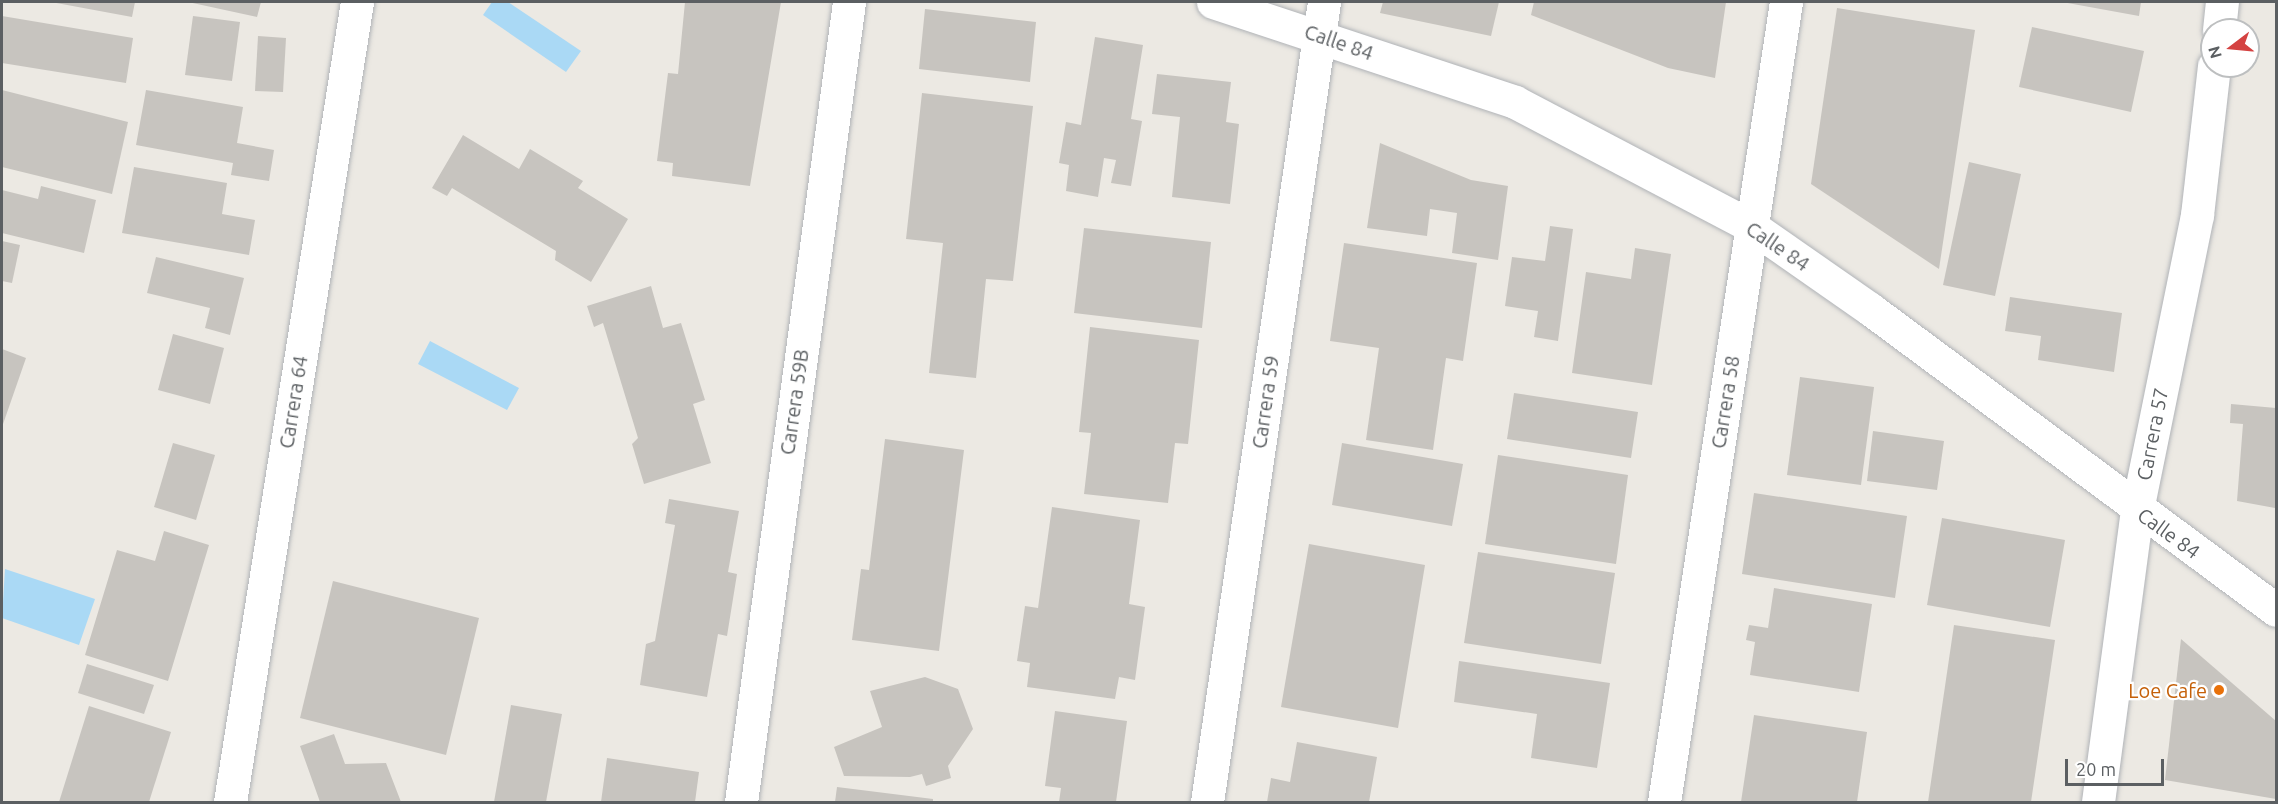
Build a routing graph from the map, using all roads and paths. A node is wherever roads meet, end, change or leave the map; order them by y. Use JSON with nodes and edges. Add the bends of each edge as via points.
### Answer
{"nodes":[{"id":1,"x":357,"y":2,"type":"edge"},
{"id":2,"x":849,"y":2,"type":"edge"},
{"id":3,"x":1214,"y":2,"type":"edge"},
{"id":4,"x":1324,"y":2,"type":"edge"},
{"id":5,"x":1786,"y":2,"type":"edge"},
{"id":6,"x":2222,"y":2,"type":"edge"},
{"id":7,"x":2220,"y":18,"type":"edge"},
{"id":8,"x":1319,"y":34,"type":"junction"},
{"id":9,"x":2213,"y":78,"type":"edge"},
{"id":10,"x":1751,"y":226,"type":"junction"},
{"id":11,"x":2137,"y":510,"type":"junction"},
{"id":12,"x":2277,"y":610,"type":"edge"},
{"id":13,"x":230,"y":802,"type":"edge"},
{"id":14,"x":741,"y":802,"type":"edge"},
{"id":15,"x":1207,"y":802,"type":"edge"},
{"id":16,"x":1664,"y":802,"type":"edge"},
{"id":17,"x":2098,"y":802,"type":"edge"}],
"edges":[{"from":1,"to":13,"type":"street","name":"Carrera 64"},
{"from":2,"to":14,"type":"street","name":"Carrera 59B"},
{"from":3,"to":8,"type":"street","name":"Calle 84"},
{"from":4,"to":8,"type":"street","name":"Carrera 59"},
{"from":5,"to":10,"type":"street","name":"Carrera 58"},
{"from":6,"to":7,"type":"street"},
{"from":8,"to":10,"type":"street","name":"Calle 84","via":[[1515,102]]},
{"from":8,"to":15,"type":"street","name":"Carrera 59"},
{"from":9,"to":11,"type":"street","name":"Carrera 57","via":[[2197,214]]},
{"from":10,"to":11,"type":"street","name":"Calle 84","via":[[1870,309]]},
{"from":10,"to":16,"type":"street","name":"Carrera 58"},
{"from":11,"to":12,"type":"street","name":"Calle 84"},
{"from":11,"to":17,"type":"street","name":"Carrera 57"}]}
